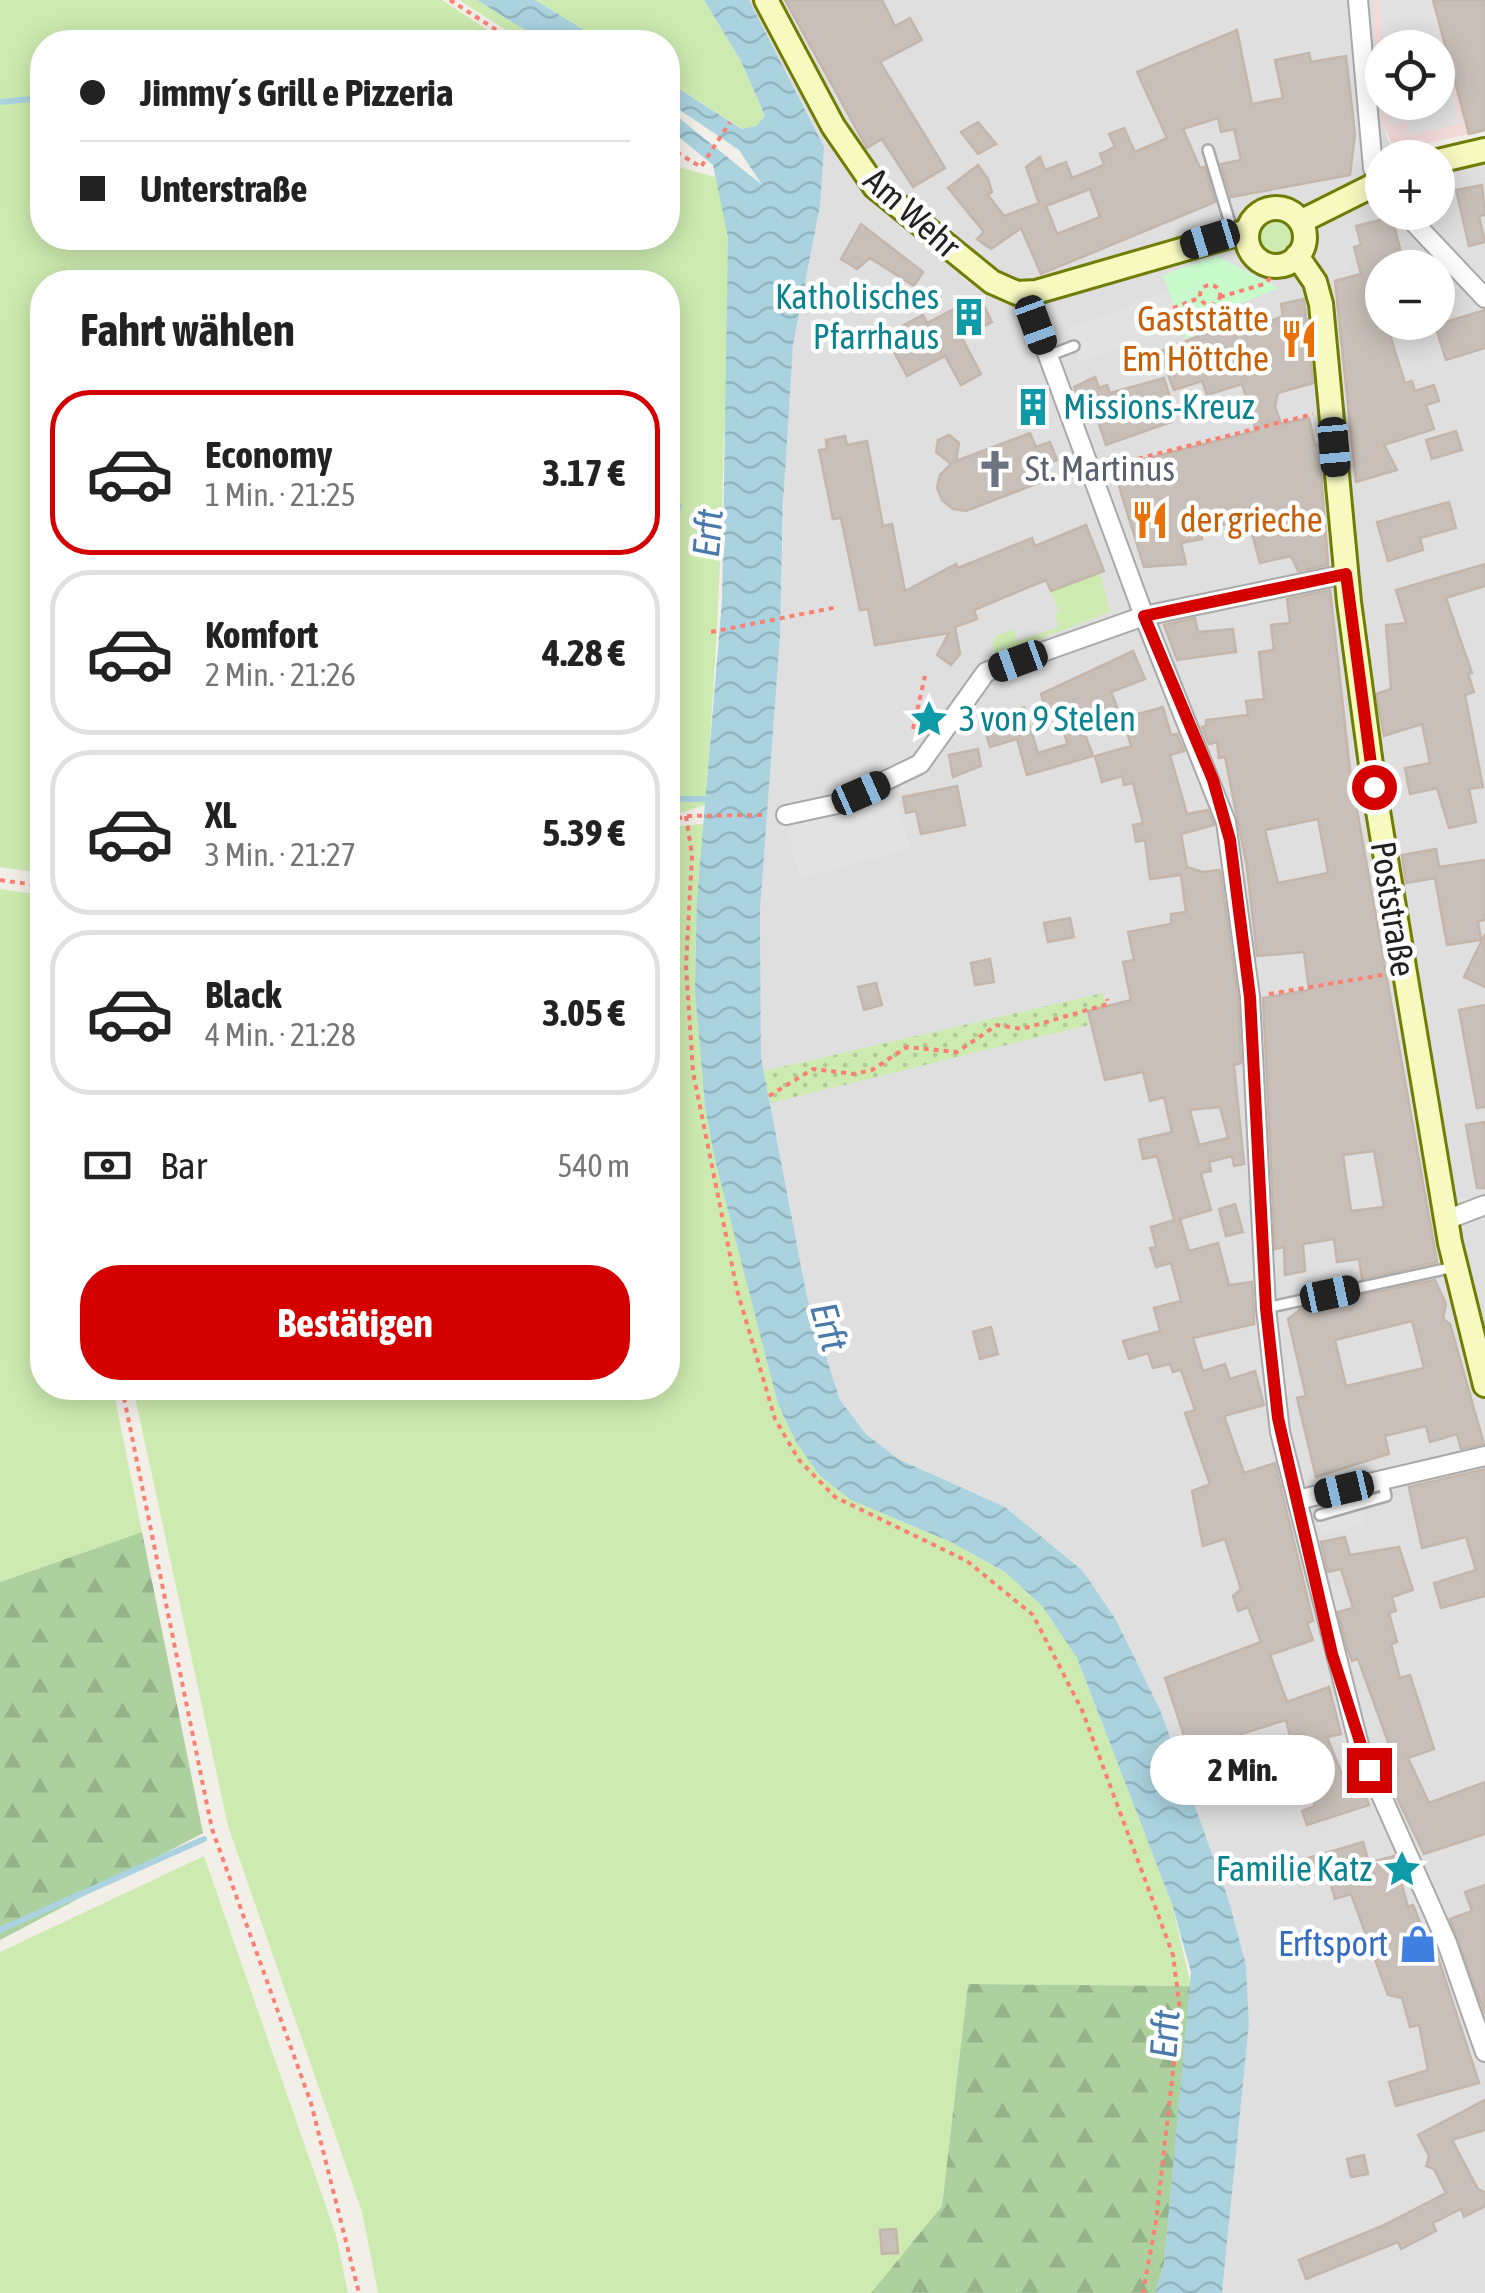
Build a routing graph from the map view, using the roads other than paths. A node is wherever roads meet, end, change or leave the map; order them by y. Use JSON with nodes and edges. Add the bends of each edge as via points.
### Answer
{"nodes":[{"id":1,"x":766,"y":0,"type":"edge"},
{"id":2,"x":1358,"y":0,"type":"edge"},
{"id":3,"x":1375,"y":140,"type":"edge"},
{"id":4,"x":1208,"y":150,"type":"dead end"},
{"id":5,"x":1485,"y":150,"type":"edge"},
{"id":6,"x":1455,"y":157,"type":"edge"},
{"id":7,"x":1365,"y":191,"type":"edge"},
{"id":8,"x":1302,"y":222,"type":"junction"},
{"id":9,"x":1421,"y":230,"type":"edge"},
{"id":10,"x":1240,"y":233,"type":"junction"},
{"id":11,"x":1290,"y":260,"type":"junction"},
{"id":12,"x":1025,"y":293,"type":"junction"},
{"id":13,"x":1485,"y":298,"type":"edge"},
{"id":14,"x":1074,"y":346,"type":"dead end"},
{"id":15,"x":1048,"y":356,"type":"junction"},
{"id":16,"x":1346,"y":574,"type":"junction"},
{"id":17,"x":1144,"y":616,"type":"junction"},
{"id":18,"x":786,"y":815,"type":"road end"},
{"id":19,"x":1485,"y":1205,"type":"edge"},
{"id":20,"x":1446,"y":1220,"type":"junction"},
{"id":21,"x":1455,"y":1267,"type":"junction"},
{"id":22,"x":1266,"y":1308,"type":"junction"},
{"id":23,"x":1485,"y":1385,"type":"edge"},
{"id":24,"x":1485,"y":1456,"type":"edge"},
{"id":25,"x":1382,"y":1480,"type":"junction"},
{"id":26,"x":1297,"y":1500,"type":"junction"},
{"id":27,"x":1320,"y":1515,"type":"dead end"},
{"id":28,"x":1485,"y":2052,"type":"edge"}],
"edges":[{"from":1,"to":12,"type":"street","name":"Am Wehr","via":[[847,150],[875,187],[987,279]]},
{"from":2,"to":3,"type":"street"},
{"from":4,"to":10,"type":"lane"},
{"from":5,"to":6,"type":"street"},
{"from":7,"to":8,"type":"street"},
{"from":8,"to":10,"type":"street","via":[[1274,208]]},
{"from":8,"to":11,"type":"street","via":[[1305,240]]},
{"from":9,"to":13,"type":"street"},
{"from":10,"to":11,"type":"street","via":[[1256,258]]},
{"from":10,"to":12,"type":"street"},
{"from":11,"to":16,"type":"street","name":"Poststraße","via":[[1315,282],[1321,304]]},
{"from":12,"to":15,"type":"street"},
{"from":14,"to":15,"type":"lane"},
{"from":15,"to":17,"type":"street"},
{"from":16,"to":17,"type":"street"},
{"from":16,"to":20,"type":"street","name":"Poststraße","via":[[1402,972]]},
{"from":17,"to":18,"type":"street","via":[[986,672],[920,764],[836,804]]},
{"from":17,"to":22,"type":"street","via":[[1226,822],[1250,997]]},
{"from":19,"to":20,"type":"street"},
{"from":20,"to":21,"type":"street","name":"Poststraße"},
{"from":21,"to":22,"type":"lane"},
{"from":21,"to":23,"type":"street","name":"Poststraße"},
{"from":22,"to":26,"type":"street","via":[[1278,1418]]},
{"from":24,"to":25,"type":"street"},
{"from":25,"to":26,"type":"street"},
{"from":25,"to":27,"type":"lane","via":[[1386,1496]]},
{"from":26,"to":28,"type":"street","via":[[1359,1745],[1447,1943]]}]}
